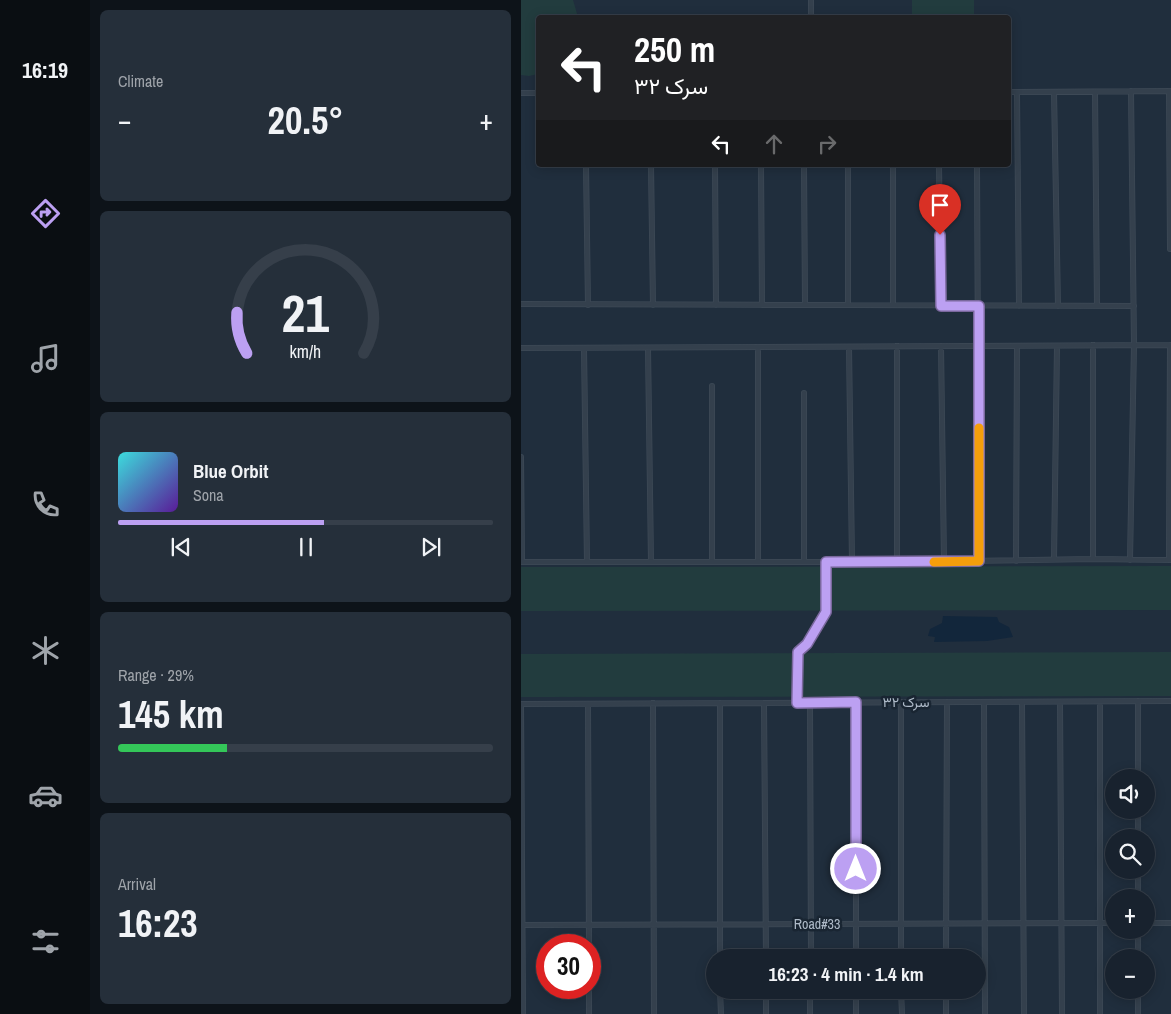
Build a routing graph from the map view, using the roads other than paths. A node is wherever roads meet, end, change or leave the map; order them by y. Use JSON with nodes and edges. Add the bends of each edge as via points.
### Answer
{"nodes":[{"id":1,"x":811,"y":0,"type":"edge"},
{"id":2,"x":811,"y":15,"type":"edge"},
{"id":3,"x":1131,"y":91,"type":"junction"},
{"id":4,"x":1170,"y":91,"type":"edge"},
{"id":5,"x":521,"y":92,"type":"edge"},
{"id":6,"x":536,"y":92,"type":"edge"},
{"id":7,"x":1011,"y":92,"type":"edge"},
{"id":8,"x":1017,"y":92,"type":"junction"},
{"id":9,"x":1054,"y":92,"type":"junction"},
{"id":10,"x":1095,"y":92,"type":"junction"},
{"id":11,"x":586,"y":167,"type":"edge"},
{"id":12,"x":651,"y":167,"type":"edge"},
{"id":13,"x":715,"y":167,"type":"edge"},
{"id":14,"x":761,"y":167,"type":"edge"},
{"id":15,"x":804,"y":167,"type":"edge"},
{"id":16,"x":848,"y":167,"type":"edge"},
{"id":17,"x":893,"y":167,"type":"edge"},
{"id":18,"x":939,"y":167,"type":"edge"},
{"id":19,"x":977,"y":167,"type":"edge"},
{"id":20,"x":1170,"y":249,"type":"edge"},
{"id":21,"x":521,"y":304,"type":"edge"},
{"id":22,"x":587,"y":305,"type":"junction"},
{"id":23,"x":653,"y":305,"type":"junction"},
{"id":24,"x":716,"y":305,"type":"junction"},
{"id":25,"x":762,"y":305,"type":"junction"},
{"id":26,"x":805,"y":305,"type":"junction"},
{"id":27,"x":847,"y":305,"type":"junction"},
{"id":28,"x":893,"y":306,"type":"junction"},
{"id":29,"x":941,"y":306,"type":"junction"},
{"id":30,"x":979,"y":306,"type":"junction"},
{"id":31,"x":1019,"y":306,"type":"junction"},
{"id":32,"x":1058,"y":306,"type":"junction"},
{"id":33,"x":1097,"y":306,"type":"junction"},
{"id":34,"x":1134,"y":306,"type":"junction"},
{"id":35,"x":1134,"y":345,"type":"junction"},
{"id":36,"x":1170,"y":345,"type":"edge"},
{"id":37,"x":897,"y":346,"type":"junction"},
{"id":38,"x":941,"y":346,"type":"junction"},
{"id":39,"x":979,"y":346,"type":"junction"},
{"id":40,"x":1017,"y":346,"type":"junction"},
{"id":41,"x":1057,"y":346,"type":"junction"},
{"id":42,"x":1093,"y":346,"type":"junction"},
{"id":43,"x":759,"y":347,"type":"junction"},
{"id":44,"x":849,"y":347,"type":"junction"},
{"id":45,"x":521,"y":348,"type":"edge"},
{"id":46,"x":584,"y":348,"type":"junction"},
{"id":47,"x":648,"y":348,"type":"junction"},
{"id":48,"x":712,"y":386,"type":"dead end"},
{"id":49,"x":803,"y":393,"type":"dead end"},
{"id":50,"x":521,"y":457,"type":"edge"},
{"id":51,"x":1093,"y":559,"type":"junction"},
{"id":52,"x":1054,"y":560,"type":"junction"},
{"id":53,"x":1130,"y":560,"type":"junction"},
{"id":54,"x":1170,"y":560,"type":"edge"},
{"id":55,"x":979,"y":561,"type":"junction"},
{"id":56,"x":1016,"y":561,"type":"junction"},
{"id":57,"x":522,"y":562,"type":"edge"},
{"id":58,"x":587,"y":562,"type":"junction"},
{"id":59,"x":651,"y":562,"type":"junction"},
{"id":60,"x":712,"y":562,"type":"junction"},
{"id":61,"x":757,"y":562,"type":"junction"},
{"id":62,"x":804,"y":562,"type":"junction"},
{"id":63,"x":826,"y":562,"type":"junction"},
{"id":64,"x":853,"y":562,"type":"junction"},
{"id":65,"x":897,"y":562,"type":"junction"},
{"id":66,"x":944,"y":562,"type":"junction"},
{"id":67,"x":1138,"y":701,"type":"junction"},
{"id":68,"x":1171,"y":701,"type":"edge"},
{"id":69,"x":856,"y":702,"type":"junction"},
{"id":70,"x":901,"y":702,"type":"junction"},
{"id":71,"x":947,"y":702,"type":"junction"},
{"id":72,"x":984,"y":702,"type":"junction"},
{"id":73,"x":1022,"y":702,"type":"junction"},
{"id":74,"x":1060,"y":702,"type":"junction"},
{"id":75,"x":1100,"y":702,"type":"junction"},
{"id":76,"x":653,"y":703,"type":"junction"},
{"id":77,"x":720,"y":703,"type":"junction"},
{"id":78,"x":764,"y":703,"type":"junction"},
{"id":79,"x":797,"y":703,"type":"junction"},
{"id":80,"x":810,"y":703,"type":"junction"},
{"id":81,"x":521,"y":704,"type":"edge"},
{"id":82,"x":588,"y":704,"type":"junction"},
{"id":83,"x":1138,"y":769,"type":"edge"},
{"id":84,"x":1061,"y":923,"type":"junction"},
{"id":85,"x":1100,"y":923,"type":"junction"},
{"id":86,"x":1105,"y":923,"type":"edge"},
{"id":87,"x":1155,"y":923,"type":"edge"},
{"id":88,"x":1171,"y":923,"type":"edge"},
{"id":89,"x":766,"y":924,"type":"junction"},
{"id":90,"x":811,"y":924,"type":"junction"},
{"id":91,"x":856,"y":924,"type":"junction"},
{"id":92,"x":901,"y":924,"type":"junction"},
{"id":93,"x":946,"y":924,"type":"junction"},
{"id":94,"x":985,"y":924,"type":"junction"},
{"id":95,"x":1024,"y":924,"type":"junction"},
{"id":96,"x":522,"y":925,"type":"edge"},
{"id":97,"x":589,"y":925,"type":"junction"},
{"id":98,"x":655,"y":925,"type":"junction"},
{"id":99,"x":720,"y":925,"type":"junction"},
{"id":100,"x":589,"y":934,"type":"edge"},
{"id":101,"x":720,"y":949,"type":"edge"},
{"id":102,"x":766,"y":949,"type":"edge"},
{"id":103,"x":811,"y":949,"type":"edge"},
{"id":104,"x":856,"y":949,"type":"edge"},
{"id":105,"x":901,"y":949,"type":"edge"},
{"id":106,"x":946,"y":949,"type":"edge"},
{"id":107,"x":589,"y":999,"type":"edge"},
{"id":108,"x":720,"y":999,"type":"edge"},
{"id":109,"x":766,"y":999,"type":"edge"},
{"id":110,"x":811,"y":999,"type":"edge"},
{"id":111,"x":856,"y":999,"type":"edge"},
{"id":112,"x":901,"y":999,"type":"edge"},
{"id":113,"x":946,"y":999,"type":"edge"},
{"id":114,"x":1138,"y":999,"type":"edge"},
{"id":115,"x":523,"y":1014,"type":"edge"},
{"id":116,"x":589,"y":1014,"type":"edge"},
{"id":117,"x":654,"y":1014,"type":"edge"},
{"id":118,"x":721,"y":1014,"type":"edge"},
{"id":119,"x":766,"y":1014,"type":"edge"},
{"id":120,"x":811,"y":1014,"type":"edge"},
{"id":121,"x":856,"y":1014,"type":"edge"},
{"id":122,"x":902,"y":1014,"type":"edge"},
{"id":123,"x":946,"y":1014,"type":"edge"},
{"id":124,"x":985,"y":1014,"type":"edge"},
{"id":125,"x":1024,"y":1014,"type":"edge"},
{"id":126,"x":1062,"y":1014,"type":"edge"},
{"id":127,"x":1100,"y":1014,"type":"edge"},
{"id":128,"x":1138,"y":1014,"type":"edge"}],
"edges":[{"from":1,"to":2,"type":"street"},
{"from":3,"to":4,"type":"street"},
{"from":3,"to":10,"type":"street"},
{"from":3,"to":34,"type":"street"},
{"from":4,"to":20,"type":"street"},
{"from":5,"to":6,"type":"street"},
{"from":7,"to":8,"type":"street"},
{"from":8,"to":9,"type":"street"},
{"from":8,"to":31,"type":"street"},
{"from":9,"to":10,"type":"street"},
{"from":9,"to":32,"type":"street"},
{"from":10,"to":33,"type":"street"},
{"from":11,"to":22,"type":"street"},
{"from":12,"to":23,"type":"street"},
{"from":13,"to":24,"type":"street"},
{"from":14,"to":25,"type":"street"},
{"from":15,"to":26,"type":"street"},
{"from":16,"to":27,"type":"street"},
{"from":17,"to":28,"type":"street"},
{"from":18,"to":29,"type":"street"},
{"from":19,"to":30,"type":"street"},
{"from":21,"to":22,"type":"street"},
{"from":22,"to":23,"type":"street"},
{"from":23,"to":24,"type":"street"},
{"from":24,"to":25,"type":"street"},
{"from":25,"to":26,"type":"street"},
{"from":26,"to":27,"type":"street"},
{"from":27,"to":28,"type":"street"},
{"from":28,"to":29,"type":"street"},
{"from":29,"to":30,"type":"street"},
{"from":30,"to":31,"type":"street"},
{"from":30,"to":39,"type":"street"},
{"from":31,"to":32,"type":"street"},
{"from":32,"to":33,"type":"street"},
{"from":33,"to":34,"type":"street"},
{"from":34,"to":35,"type":"street"},
{"from":35,"to":36,"type":"street"},
{"from":35,"to":42,"type":"street"},
{"from":35,"to":53,"type":"street"},
{"from":36,"to":54,"type":"street"},
{"from":37,"to":38,"type":"street"},
{"from":37,"to":44,"type":"street"},
{"from":37,"to":65,"type":"street"},
{"from":38,"to":39,"type":"street"},
{"from":38,"to":66,"type":"street"},
{"from":39,"to":40,"type":"street"},
{"from":39,"to":55,"type":"street"},
{"from":40,"to":41,"type":"street"},
{"from":40,"to":56,"type":"street"},
{"from":41,"to":42,"type":"street"},
{"from":41,"to":52,"type":"street"},
{"from":42,"to":51,"type":"street"},
{"from":43,"to":44,"type":"street"},
{"from":43,"to":47,"type":"street"},
{"from":43,"to":61,"type":"street"},
{"from":44,"to":64,"type":"street"},
{"from":45,"to":46,"type":"street"},
{"from":46,"to":47,"type":"street"},
{"from":46,"to":58,"type":"street"},
{"from":47,"to":59,"type":"street"},
{"from":48,"to":60,"type":"street"},
{"from":49,"to":62,"type":"street"},
{"from":50,"to":57,"type":"street"},
{"from":51,"to":52,"type":"street"},
{"from":51,"to":53,"type":"street"},
{"from":52,"to":56,"type":"street"},
{"from":53,"to":54,"type":"street"},
{"from":55,"to":56,"type":"street"},
{"from":55,"to":66,"type":"street"},
{"from":57,"to":58,"type":"street"},
{"from":58,"to":59,"type":"street"},
{"from":59,"to":60,"type":"street"},
{"from":60,"to":61,"type":"street"},
{"from":61,"to":62,"type":"street"},
{"from":62,"to":63,"type":"street"},
{"from":63,"to":64,"type":"street"},
{"from":63,"to":79,"type":"street","via":[[826,612],[807,644],[798,652]]},
{"from":64,"to":65,"type":"street"},
{"from":65,"to":66,"type":"street"},
{"from":67,"to":68,"type":"street","name":"سرک ۳۲"},
{"from":67,"to":75,"type":"street","name":"سرک ۳۲"},
{"from":67,"to":83,"type":"street"},
{"from":69,"to":70,"type":"street","name":"سرک ۳۲"},
{"from":69,"to":80,"type":"street","name":"سرک ۳۲"},
{"from":69,"to":91,"type":"street"},
{"from":70,"to":71,"type":"street","name":"سرک ۳۲"},
{"from":70,"to":92,"type":"street"},
{"from":71,"to":72,"type":"street","name":"سرک ۳۲"},
{"from":71,"to":93,"type":"street"},
{"from":72,"to":73,"type":"street","name":"سرک ۳۲"},
{"from":72,"to":94,"type":"street"},
{"from":73,"to":74,"type":"street","name":"سرک ۳۲"},
{"from":73,"to":95,"type":"street"},
{"from":74,"to":75,"type":"street","name":"سرک ۳۲"},
{"from":74,"to":84,"type":"street"},
{"from":75,"to":85,"type":"street"},
{"from":76,"to":77,"type":"street","name":"سرک ۳۲"},
{"from":76,"to":82,"type":"street","name":"سرک ۳۲"},
{"from":76,"to":98,"type":"street"},
{"from":77,"to":78,"type":"street","name":"سرک ۳۲"},
{"from":77,"to":99,"type":"street"},
{"from":78,"to":79,"type":"street","name":"سرک ۳۲"},
{"from":78,"to":89,"type":"street"},
{"from":79,"to":80,"type":"street","name":"سرک ۳۲"},
{"from":80,"to":90,"type":"street"},
{"from":81,"to":82,"type":"street","name":"سرک ۳۲"},
{"from":81,"to":96,"type":"street"},
{"from":82,"to":97,"type":"street"},
{"from":84,"to":85,"type":"street","name":"Road#33"},
{"from":84,"to":95,"type":"street","name":"Road#33"},
{"from":84,"to":126,"type":"street"},
{"from":85,"to":86,"type":"street","name":"Road#33"},
{"from":85,"to":127,"type":"street"},
{"from":87,"to":88,"type":"street"},
{"from":89,"to":90,"type":"street","name":"Road#33"},
{"from":89,"to":99,"type":"street","name":"Road#33"},
{"from":89,"to":102,"type":"street"},
{"from":90,"to":91,"type":"street","name":"Road#33"},
{"from":90,"to":103,"type":"street"},
{"from":91,"to":92,"type":"street","name":"Road#33"},
{"from":91,"to":104,"type":"street"},
{"from":92,"to":93,"type":"street","name":"Road#33"},
{"from":92,"to":105,"type":"street"},
{"from":93,"to":94,"type":"street","name":"Road#33"},
{"from":93,"to":106,"type":"street"},
{"from":94,"to":95,"type":"street","name":"Road#33"},
{"from":94,"to":124,"type":"street"},
{"from":95,"to":125,"type":"street"},
{"from":96,"to":97,"type":"street","name":"Road#33"},
{"from":96,"to":115,"type":"street"},
{"from":97,"to":98,"type":"street","name":"Road#33"},
{"from":97,"to":100,"type":"street"},
{"from":98,"to":99,"type":"street","name":"Road#33"},
{"from":98,"to":117,"type":"street"},
{"from":99,"to":101,"type":"street"},
{"from":107,"to":116,"type":"street"},
{"from":108,"to":118,"type":"street"},
{"from":109,"to":119,"type":"street"},
{"from":110,"to":120,"type":"street"},
{"from":111,"to":121,"type":"street"},
{"from":112,"to":122,"type":"street"},
{"from":113,"to":123,"type":"street"},
{"from":114,"to":128,"type":"street"}]}
